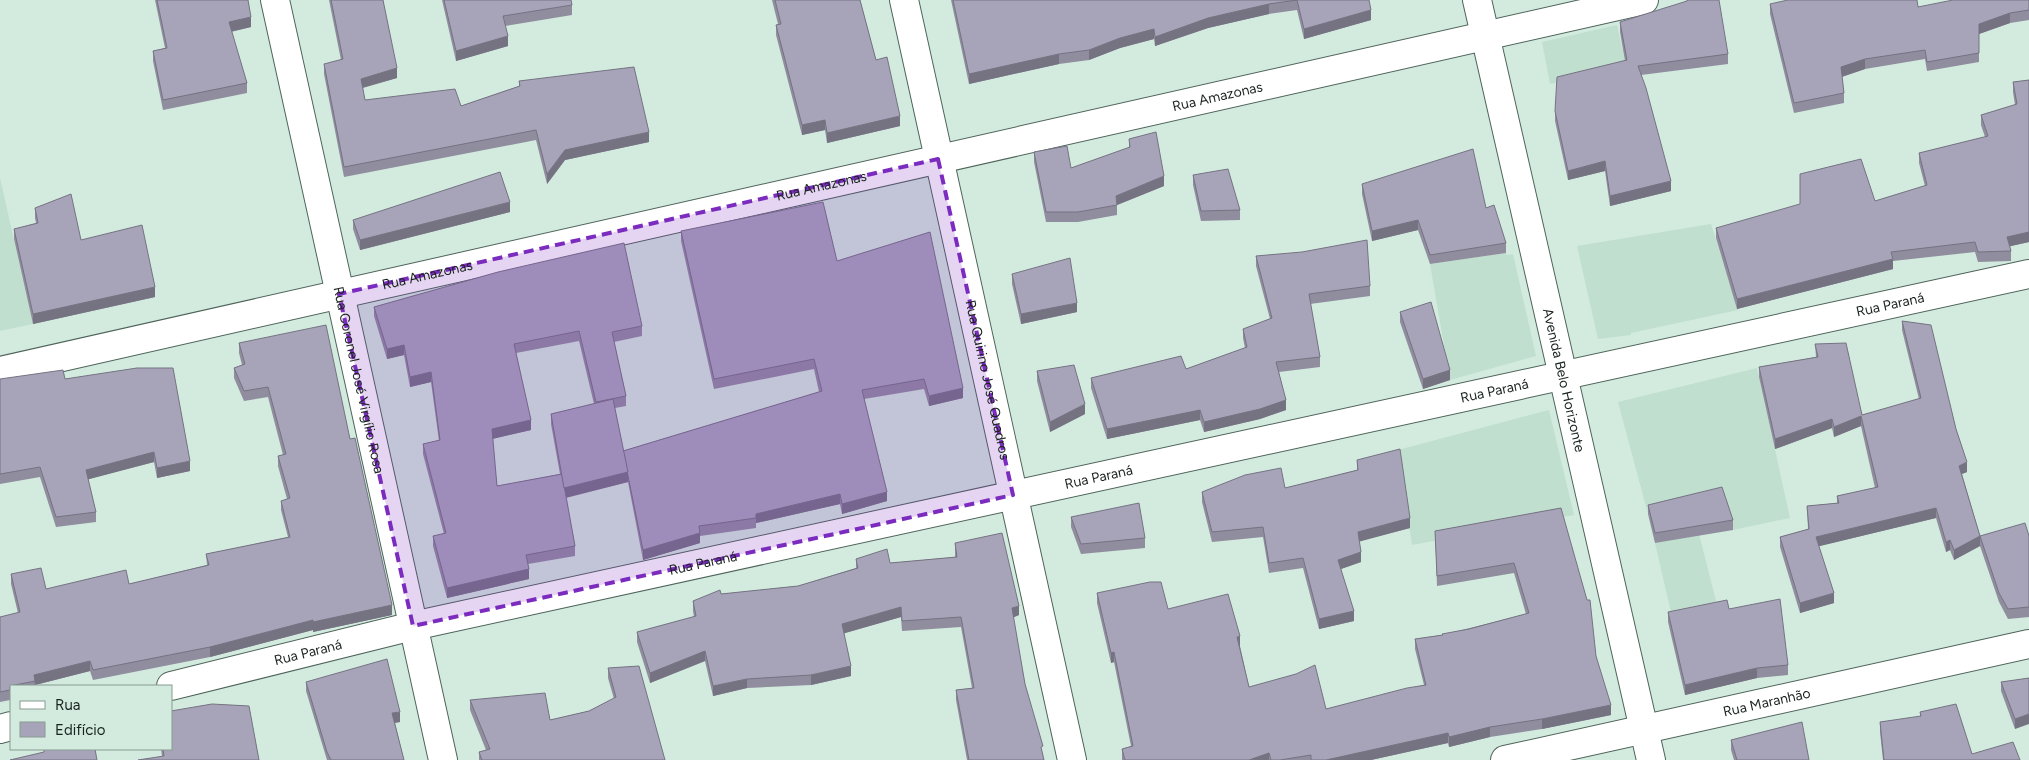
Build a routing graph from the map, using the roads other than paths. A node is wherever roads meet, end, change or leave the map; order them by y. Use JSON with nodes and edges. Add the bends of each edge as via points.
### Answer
{"nodes":[{"id":1,"x":275,"y":0,"type":"edge"},
{"id":2,"x":904,"y":0,"type":"edge"},
{"id":3,"x":1477,"y":0,"type":"edge"},
{"id":4,"x":1644,"y":0,"type":"edge"},
{"id":5,"x":1486,"y":36,"type":"junction"},
{"id":6,"x":938,"y":159,"type":"junction"},
{"id":7,"x":2029,"y":274,"type":"edge"},
{"id":8,"x":340,"y":294,"type":"junction"},
{"id":9,"x":0,"y":370,"type":"edge"},
{"id":10,"x":1563,"y":376,"type":"junction"},
{"id":11,"x":1013,"y":495,"type":"junction"},
{"id":12,"x":413,"y":626,"type":"junction"},
{"id":13,"x":2029,"y":644,"type":"edge"},
{"id":14,"x":172,"y":686,"type":"edge"},
{"id":15,"x":1644,"y":729,"type":"junction"},
{"id":16,"x":443,"y":760,"type":"edge"},
{"id":17,"x":1072,"y":760,"type":"edge"},
{"id":18,"x":1505,"y":760,"type":"edge"},
{"id":19,"x":1651,"y":760,"type":"edge"}],
"edges":[{"from":1,"to":8,"type":"street","name":"Rua Coronel José Virgílio Rosa"},
{"from":2,"to":6,"type":"street","name":"Rua Quirino José Quadros"},
{"from":3,"to":5,"type":"street","name":"Avenida Belo Horizonte"},
{"from":4,"to":5,"type":"street","name":"Rua Amazonas"},
{"from":5,"to":6,"type":"street","name":"Rua Amazonas"},
{"from":5,"to":10,"type":"street","name":"Avenida Belo Horizonte"},
{"from":6,"to":8,"type":"street","name":"Rua Amazonas"},
{"from":6,"to":11,"type":"street","name":"Rua Quirino José Quadros"},
{"from":7,"to":10,"type":"street","name":"Rua Paraná"},
{"from":8,"to":9,"type":"street","name":"Rua Amazonas"},
{"from":8,"to":12,"type":"street","name":"Rua Coronel José Virgílio Rosa"},
{"from":10,"to":11,"type":"street","name":"Rua Paraná"},
{"from":10,"to":15,"type":"street","name":"Avenida Belo Horizonte"},
{"from":11,"to":12,"type":"street","name":"Rua Paraná"},
{"from":11,"to":17,"type":"street","name":"Rua Quirino José Quadros"},
{"from":12,"to":14,"type":"street","name":"Rua Paraná"},
{"from":12,"to":16,"type":"street","name":"Rua Coronel José Virgílio Rosa"},
{"from":13,"to":15,"type":"street","name":"Rua Maranhão"},
{"from":15,"to":18,"type":"street","name":"Rua Maranhão"},
{"from":15,"to":19,"type":"street","name":"Avenida Belo Horizonte"}]}
